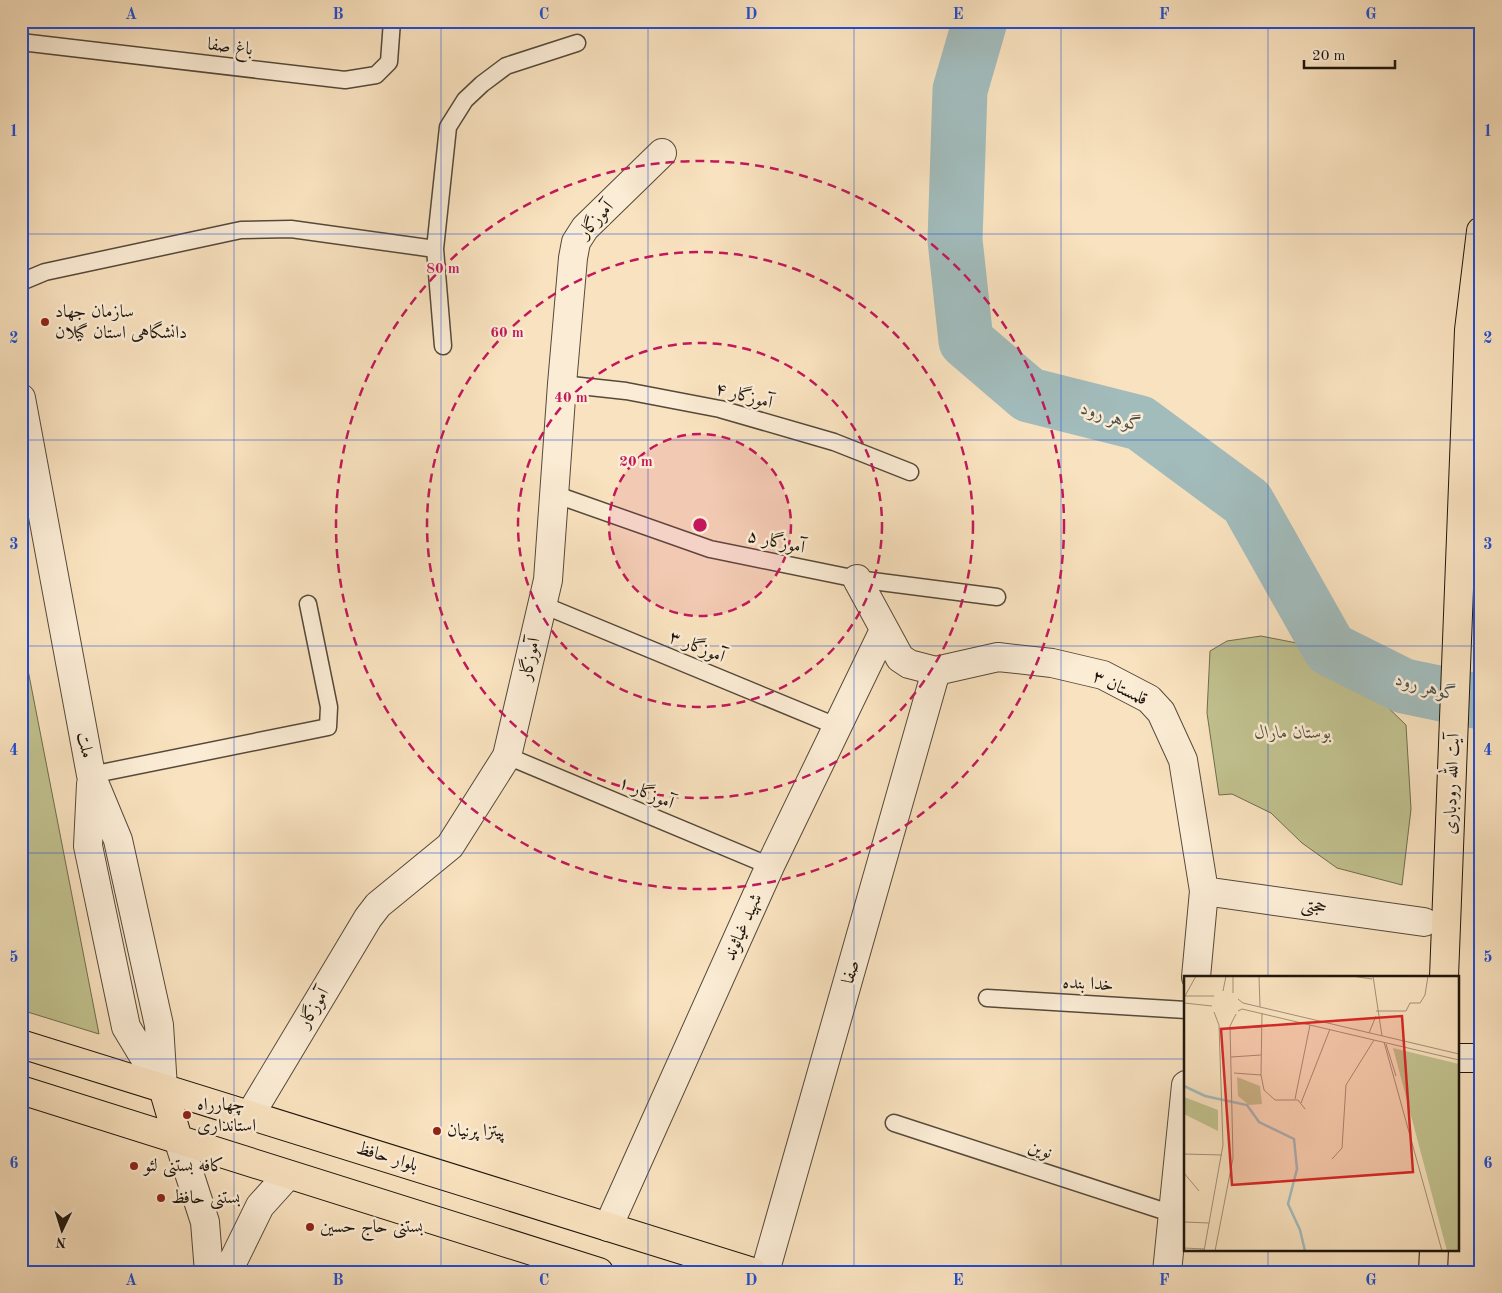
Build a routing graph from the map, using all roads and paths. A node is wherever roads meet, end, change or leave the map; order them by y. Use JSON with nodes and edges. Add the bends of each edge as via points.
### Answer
{"nodes":[{"id":1,"x":392,"y":21,"type":"edge"},
{"id":2,"x":21,"y":42,"type":"edge"},
{"id":3,"x":577,"y":43,"type":"dead end"},
{"id":4,"x":662,"y":153,"type":"dead end"},
{"id":5,"x":1481,"y":231,"type":"edge"},
{"id":6,"x":435,"y":249,"type":"junction"},
{"id":7,"x":21,"y":282,"type":"edge"},
{"id":8,"x":443,"y":346,"type":"dead end"},
{"id":9,"x":562,"y":384,"type":"junction"},
{"id":10,"x":21,"y":398,"type":"edge"},
{"id":11,"x":910,"y":472,"type":"dead end"},
{"id":12,"x":554,"y":494,"type":"junction"},
{"id":13,"x":857,"y":579,"type":"junction"},
{"id":14,"x":997,"y":597,"type":"dead end"},
{"id":15,"x":308,"y":604,"type":"dead end"},
{"id":16,"x":543,"y":605,"type":"junction"},
{"id":17,"x":884,"y":630,"type":"junction"},
{"id":18,"x":936,"y":671,"type":"junction"},
{"id":19,"x":836,"y":726,"type":"junction"},
{"id":20,"x":506,"y":756,"type":"junction"},
{"id":21,"x":91,"y":775,"type":"junction"},
{"id":22,"x":770,"y":866,"type":"junction"},
{"id":23,"x":1204,"y":891,"type":"junction"},
{"id":24,"x":1424,"y":922,"type":"dead end"},
{"id":25,"x":1196,"y":976,"type":"edge"},
{"id":26,"x":1444,"y":976,"type":"edge"},
{"id":27,"x":987,"y":998,"type":"dead end"},
{"id":28,"x":1184,"y":1010,"type":"edge"},
{"id":29,"x":21,"y":1044,"type":"edge"},
{"id":30,"x":1460,"y":1058,"type":"edge"},
{"id":31,"x":1481,"y":1058,"type":"edge"},
{"id":32,"x":163,"y":1088,"type":"junction"},
{"id":33,"x":21,"y":1090,"type":"edge"},
{"id":34,"x":1184,"y":1105,"type":"edge"},
{"id":35,"x":250,"y":1115,"type":"junction"},
{"id":36,"x":894,"y":1123,"type":"dead end"},
{"id":37,"x":178,"y":1139,"type":"junction"},
{"id":38,"x":288,"y":1175,"type":"junction"},
{"id":39,"x":1173,"y":1214,"type":"junction"},
{"id":40,"x":608,"y":1226,"type":"junction"},
{"id":41,"x":1434,"y":1250,"type":"edge"},
{"id":42,"x":209,"y":1272,"type":"edge"},
{"id":43,"x":230,"y":1272,"type":"edge"},
{"id":44,"x":599,"y":1272,"type":"edge"},
{"id":45,"x":753,"y":1272,"type":"edge"},
{"id":46,"x":765,"y":1272,"type":"edge"},
{"id":47,"x":1167,"y":1272,"type":"edge"},
{"id":48,"x":1433,"y":1272,"type":"edge"}],
"edges":[{"from":1,"to":2,"type":"lane","name":"باغ صفا","via":[[389,62],[376,75],[345,80]]},
{"from":3,"to":6,"type":"lane","via":[[506,66],[465,100],[448,127]]},
{"from":4,"to":9,"type":"street","name":"آموزگار","via":[[585,228],[576,242]]},
{"from":5,"to":26,"type":"main road","name":"آیت الله رودباری","via":[[1469,330]]},
{"from":6,"to":7,"type":"lane","via":[[291,229],[241,230],[45,272]]},
{"from":6,"to":8,"type":"lane"},
{"from":9,"to":11,"type":"lane","name":"آموزگار ۴","via":[[626,390],[720,409],[834,442]]},
{"from":9,"to":12,"type":"street","name":"آموزگار"},
{"from":10,"to":21,"type":"street","name":"ملت"},
{"from":12,"to":13,"type":"lane","name":"آموزگار ۵","via":[[710,549]]},
{"from":12,"to":16,"type":"street","name":"آموزگار","via":[[548,580]]},
{"from":13,"to":14,"type":"lane","name":"آموزگار ۵"},
{"from":13,"to":17,"type":"street","name":"قلمستان ۳"},
{"from":15,"to":21,"type":"lane","via":[[329,707],[328,727]]},
{"from":16,"to":19,"type":"lane","name":"آموزگار ۳"},
{"from":16,"to":20,"type":"street","name":"آموزگار"},
{"from":17,"to":18,"type":"street","name":"قلمستان ۳","via":[[900,658],[909,664]]},
{"from":17,"to":19,"type":"street","name":"شهید غیاثوند"},
{"from":18,"to":23,"type":"street","name":"قلمستان ۳","via":[[998,658],[1052,663],[1103,675],[1149,700],[1161,712],[1183,760]]},
{"from":18,"to":46,"type":"street","name":"صفا"},
{"from":19,"to":22,"type":"street","name":"شهید غیاثوند"},
{"from":20,"to":22,"type":"lane","name":"آموزگار ۱"},
{"from":20,"to":35,"type":"street","name":"آموزگار","via":[[450,846],[378,905],[368,918]]},
{"from":21,"to":32,"type":"street","name":"ملت","via":[[118,840],[159,1024]]},
{"from":22,"to":40,"type":"street","name":"شهید غیاثوند"},
{"from":23,"to":24,"type":"street","name":"حجتی"},
{"from":23,"to":25,"type":"street","name":"قلمستان ۳"},
{"from":27,"to":28,"type":"lane","name":"خدا بنده"},
{"from":29,"to":32,"type":"main road","name":"بلوار حافظ"},
{"from":30,"to":31,"type":"street"},
{"from":32,"to":35,"type":"main road","name":"بلوار حافظ"},
{"from":32,"to":37,"type":"main road"},
{"from":33,"to":37,"type":"main road"},
{"from":34,"to":39,"type":"street"},
{"from":35,"to":40,"type":"main road","name":"بلوار حافظ"},
{"from":36,"to":39,"type":"lane","name":"نوین"},
{"from":37,"to":38,"type":"main road"},
{"from":37,"to":42,"type":"street","via":[[205,1222]]},
{"from":38,"to":43,"type":"street","via":[[260,1206]]},
{"from":38,"to":44,"type":"main road"},
{"from":39,"to":47,"type":"street"},
{"from":40,"to":45,"type":"main road","name":"بلوار حافظ"},
{"from":41,"to":48,"type":"main road"}]}
